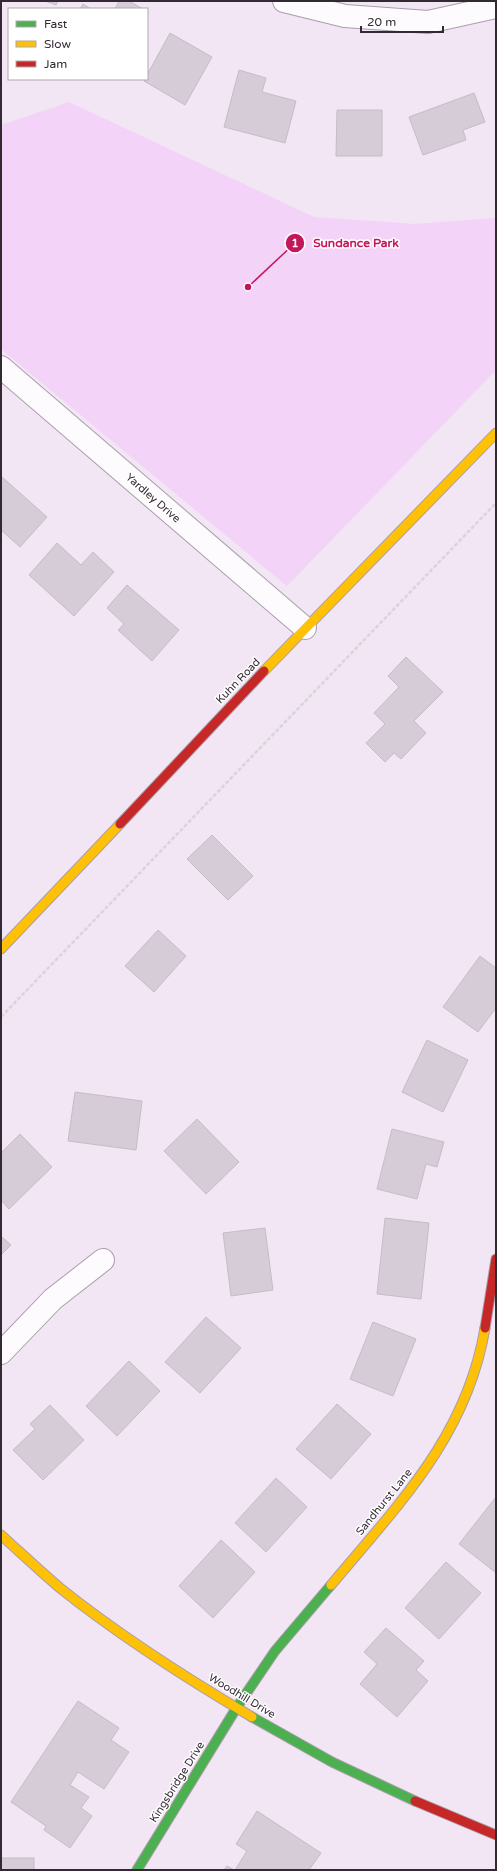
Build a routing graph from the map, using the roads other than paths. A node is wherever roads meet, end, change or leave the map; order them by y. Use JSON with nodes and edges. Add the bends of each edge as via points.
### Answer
{"nodes":[{"id":1,"x":284,"y":1,"type":"edge"},
{"id":2,"x":496,"y":7,"type":"edge"},
{"id":3,"x":1,"y":367,"type":"edge"},
{"id":4,"x":496,"y":433,"type":"edge"},
{"id":5,"x":305,"y":628,"type":"junction"},
{"id":6,"x":1,"y":948,"type":"edge"},
{"id":7,"x":496,"y":1258,"type":"edge"},
{"id":8,"x":103,"y":1260,"type":"dead end"},
{"id":9,"x":1,"y":1353,"type":"edge"},
{"id":10,"x":1,"y":1535,"type":"edge"},
{"id":11,"x":237,"y":1707,"type":"junction"},
{"id":12,"x":496,"y":1835,"type":"edge"},
{"id":13,"x":137,"y":1870,"type":"edge"}],
"edges":[{"from":1,"to":2,"type":"street","via":[[350,17],[428,22]]},
{"from":3,"to":5,"type":"street","name":"Yardley Drive"},
{"from":4,"to":5,"type":"street","name":"Kuhn Road"},
{"from":5,"to":6,"type":"street","name":"Kuhn Road"},
{"from":7,"to":11,"type":"street","name":"Sandhurst Lane","via":[[481,1351],[469,1390],[452,1427],[413,1488],[289,1633]]},
{"from":8,"to":9,"type":"street","via":[[53,1299]]},
{"from":10,"to":11,"type":"street","name":"Woodhill Drive","via":[[78,1602],[177,1672]]},
{"from":11,"to":12,"type":"street","name":"Woodhill Drive","via":[[297,1744],[414,1802]]},
{"from":11,"to":13,"type":"street","name":"Kingsbridge Drive"}]}
